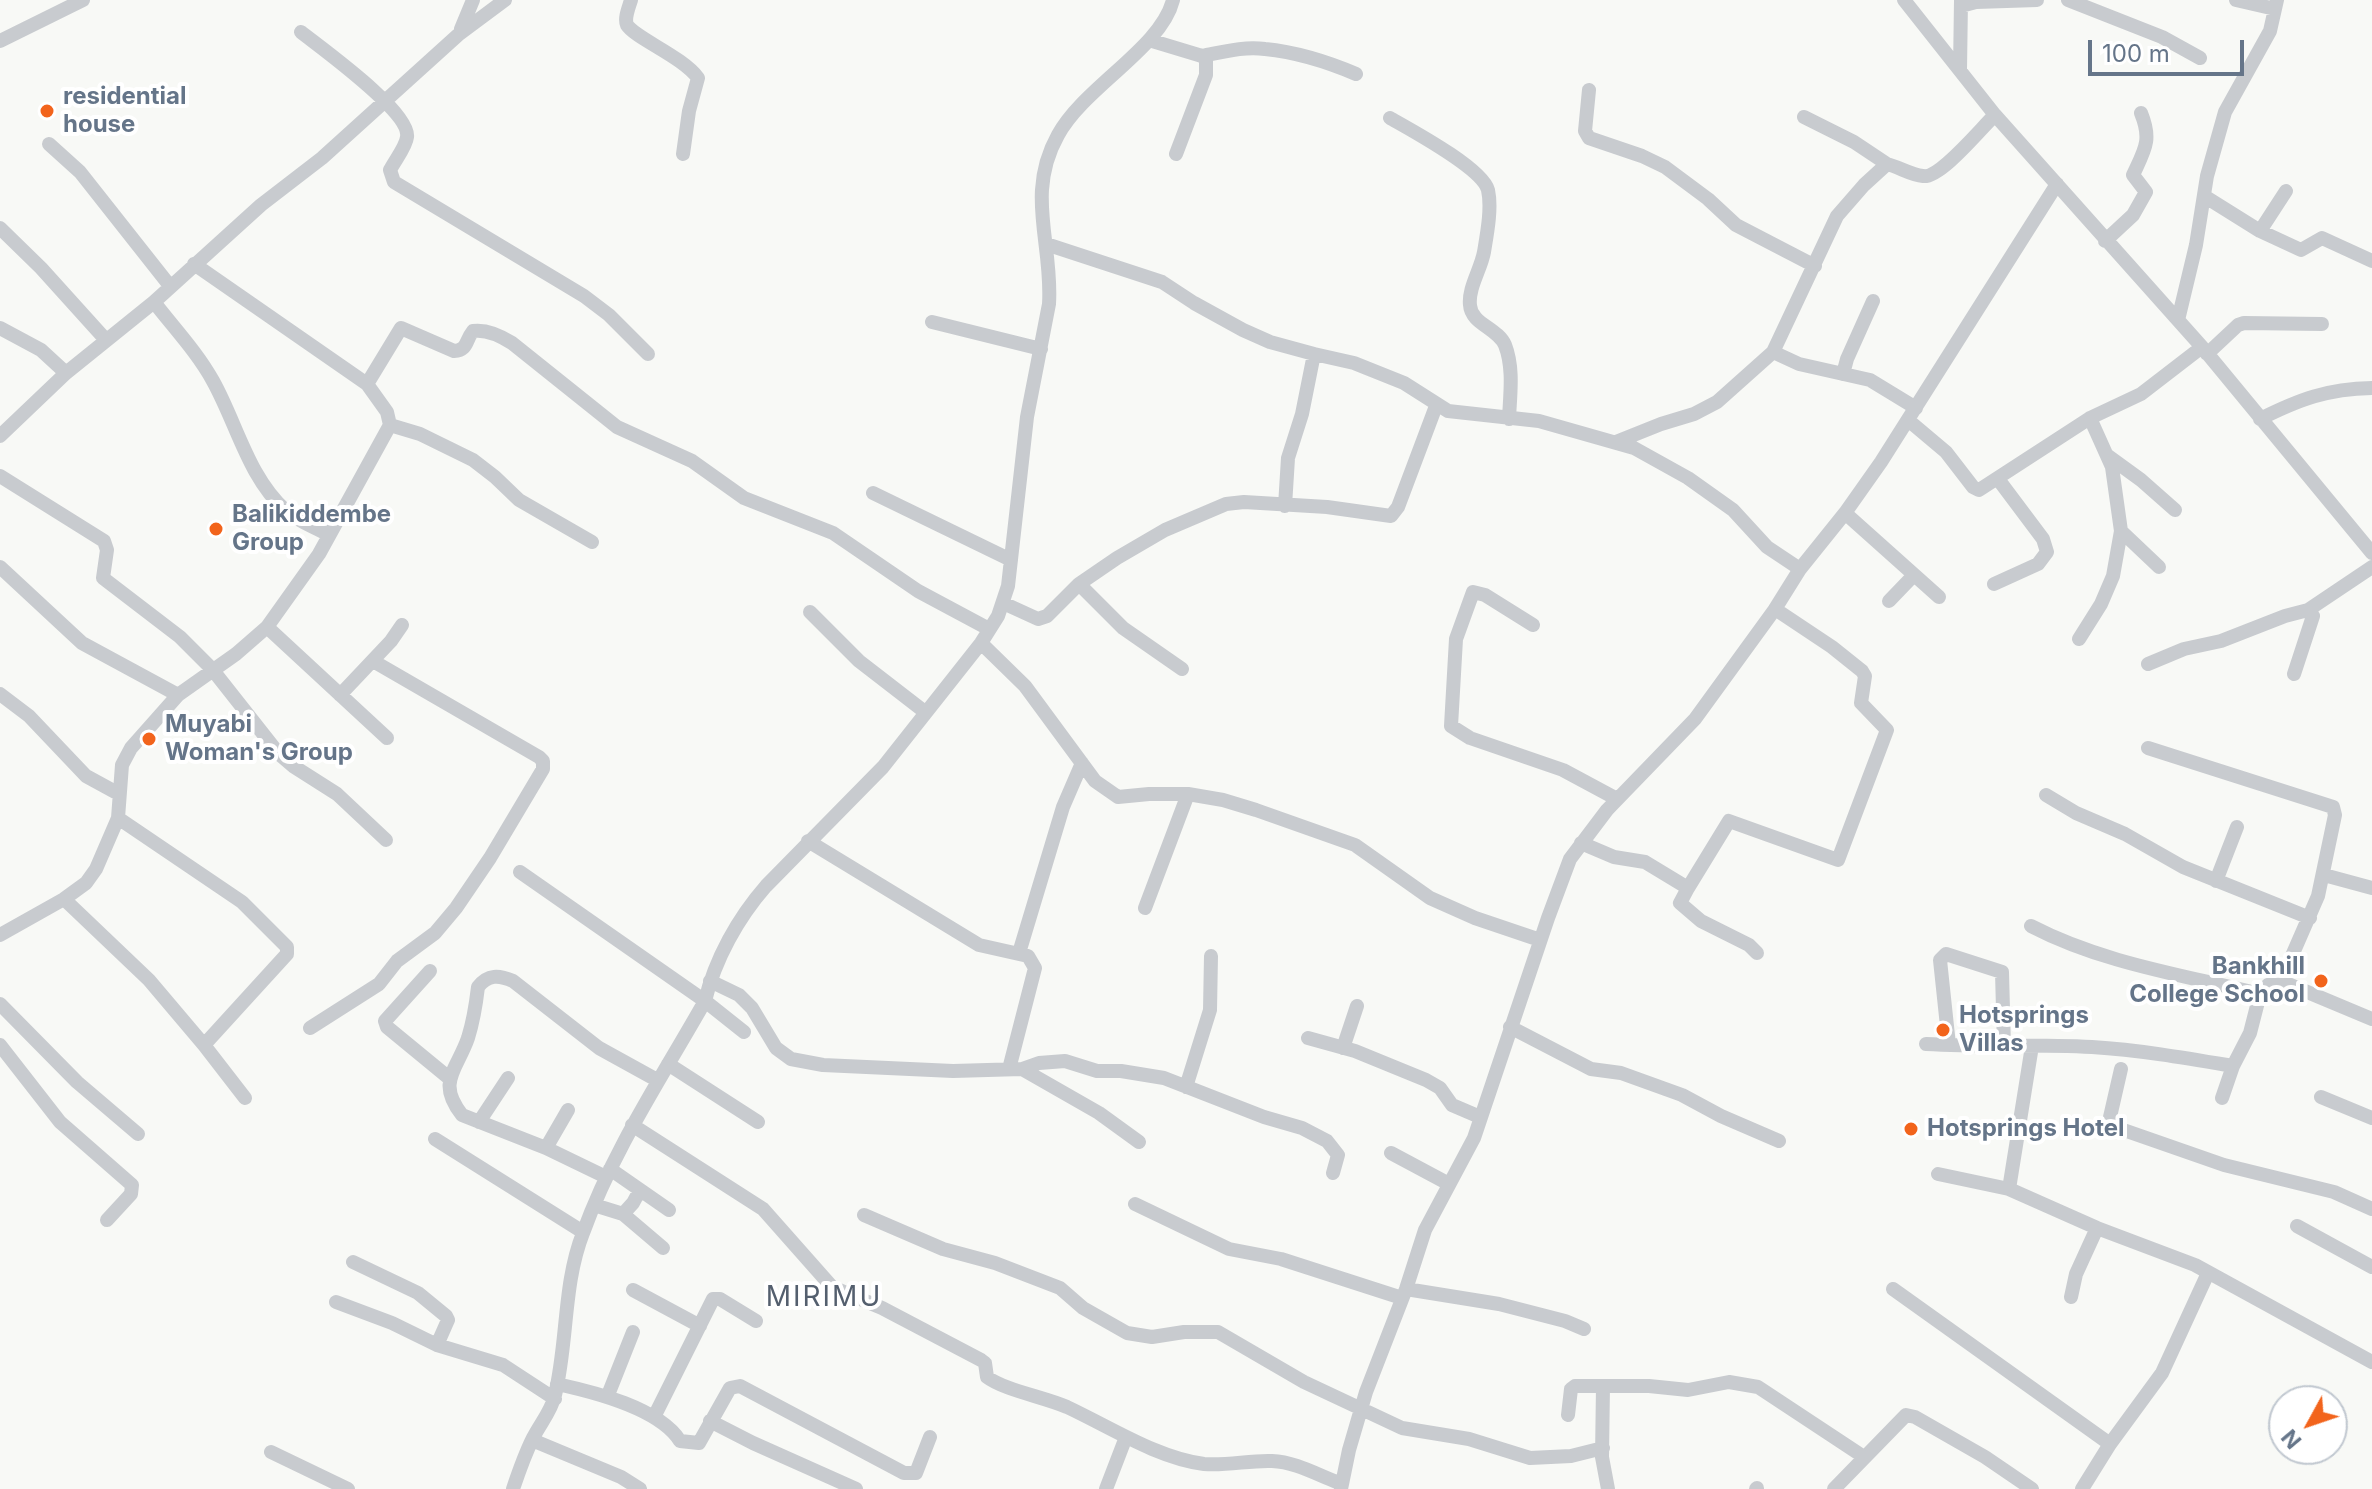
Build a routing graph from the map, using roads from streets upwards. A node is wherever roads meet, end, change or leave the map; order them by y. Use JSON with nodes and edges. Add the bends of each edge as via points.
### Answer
{"nodes":[{"id":1,"x":83,"y":0,"type":"edge"},
{"id":2,"x":473,"y":0,"type":"edge"},
{"id":3,"x":505,"y":0,"type":"edge"},
{"id":4,"x":631,"y":0,"type":"edge"},
{"id":5,"x":1173,"y":0,"type":"edge"},
{"id":6,"x":1904,"y":0,"type":"edge"},
{"id":7,"x":2037,"y":0,"type":"edge"},
{"id":8,"x":2068,"y":0,"type":"edge"},
{"id":9,"x":2236,"y":0,"type":"edge"},
{"id":10,"x":1961,"y":3,"type":"edge"},
{"id":11,"x":2276,"y":4,"type":"edge"},
{"id":12,"x":301,"y":32,"type":"dead end"},
{"id":13,"x":458,"y":35,"type":"junction"},
{"id":14,"x":1149,"y":40,"type":"junction"},
{"id":15,"x":0,"y":41,"type":"edge"},
{"id":16,"x":1202,"y":56,"type":"junction"},
{"id":17,"x":2200,"y":58,"type":"dead end"},
{"id":18,"x":1960,"y":70,"type":"junction"},
{"id":19,"x":1356,"y":74,"type":"dead end"},
{"id":20,"x":1589,"y":90,"type":"dead end"},
{"id":21,"x":386,"y":101,"type":"junction"},
{"id":22,"x":2141,"y":113,"type":"dead end"},
{"id":23,"x":1995,"y":115,"type":"junction"},
{"id":24,"x":1804,"y":117,"type":"dead end"},
{"id":25,"x":1390,"y":118,"type":"dead end"},
{"id":26,"x":49,"y":144,"type":"dead end"},
{"id":27,"x":683,"y":154,"type":"dead end"},
{"id":28,"x":1176,"y":154,"type":"dead end"},
{"id":29,"x":1887,"y":164,"type":"junction"},
{"id":30,"x":2057,"y":184,"type":"junction"},
{"id":31,"x":2286,"y":191,"type":"dead end"},
{"id":32,"x":2204,"y":196,"type":"junction"},
{"id":33,"x":0,"y":228,"type":"edge"},
{"id":34,"x":2260,"y":231,"type":"junction"},
{"id":35,"x":2105,"y":241,"type":"junction"},
{"id":36,"x":1046,"y":244,"type":"junction"},
{"id":37,"x":2372,"y":261,"type":"edge"},
{"id":38,"x":194,"y":264,"type":"junction"},
{"id":39,"x":1815,"y":266,"type":"junction"},
{"id":40,"x":170,"y":286,"type":"junction"},
{"id":41,"x":1873,"y":301,"type":"dead end"},
{"id":42,"x":154,"y":302,"type":"junction"},
{"id":43,"x":2178,"y":320,"type":"junction"},
{"id":44,"x":932,"y":322,"type":"dead end"},
{"id":45,"x":2322,"y":324,"type":"dead end"},
{"id":46,"x":0,"y":328,"type":"edge"},
{"id":47,"x":106,"y":340,"type":"junction"},
{"id":48,"x":1041,"y":349,"type":"junction"},
{"id":49,"x":2204,"y":350,"type":"junction"},
{"id":50,"x":1773,"y":352,"type":"junction"},
{"id":51,"x":648,"y":354,"type":"dead end"},
{"id":52,"x":1314,"y":354,"type":"junction"},
{"id":53,"x":66,"y":373,"type":"junction"},
{"id":54,"x":1843,"y":374,"type":"junction"},
{"id":55,"x":367,"y":384,"type":"junction"},
{"id":56,"x":2372,"y":388,"type":"edge"},
{"id":57,"x":1436,"y":406,"type":"junction"},
{"id":58,"x":1912,"y":414,"type":"junction"},
{"id":59,"x":2090,"y":418,"type":"junction"},
{"id":60,"x":1509,"y":419,"type":"junction"},
{"id":61,"x":2260,"y":419,"type":"junction"},
{"id":62,"x":390,"y":425,"type":"junction"},
{"id":63,"x":0,"y":436,"type":"edge"},
{"id":64,"x":1616,"y":442,"type":"junction"},
{"id":65,"x":2108,"y":456,"type":"junction"},
{"id":66,"x":0,"y":476,"type":"edge"},
{"id":67,"x":1998,"y":479,"type":"junction"},
{"id":68,"x":873,"y":493,"type":"dead end"},
{"id":69,"x":1285,"y":506,"type":"junction"},
{"id":70,"x":2175,"y":510,"type":"dead end"},
{"id":71,"x":1845,"y":513,"type":"junction"},
{"id":72,"x":2121,"y":531,"type":"junction"},
{"id":73,"x":329,"y":535,"type":"junction"},
{"id":74,"x":592,"y":542,"type":"dead end"},
{"id":75,"x":2372,"y":553,"type":"edge"},
{"id":76,"x":1011,"y":560,"type":"junction"},
{"id":77,"x":0,"y":567,"type":"edge"},
{"id":78,"x":2159,"y":567,"type":"dead end"},
{"id":79,"x":2372,"y":567,"type":"edge"},
{"id":80,"x":1800,"y":569,"type":"junction"},
{"id":81,"x":1914,"y":575,"type":"junction"},
{"id":82,"x":1079,"y":584,"type":"junction"},
{"id":83,"x":1994,"y":584,"type":"dead end"},
{"id":84,"x":1939,"y":597,"type":"dead end"},
{"id":85,"x":1889,"y":601,"type":"dead end"},
{"id":86,"x":1003,"y":603,"type":"junction"},
{"id":87,"x":1775,"y":609,"type":"junction"},
{"id":88,"x":2308,"y":610,"type":"junction"},
{"id":89,"x":810,"y":612,"type":"dead end"},
{"id":90,"x":402,"y":625,"type":"dead end"},
{"id":91,"x":1533,"y":625,"type":"dead end"},
{"id":92,"x":267,"y":627,"type":"junction"},
{"id":93,"x":985,"y":636,"type":"junction"},
{"id":94,"x":2079,"y":639,"type":"dead end"},
{"id":95,"x":373,"y":661,"type":"junction"},
{"id":96,"x":2148,"y":664,"type":"dead end"},
{"id":97,"x":212,"y":669,"type":"junction"},
{"id":98,"x":1182,"y":669,"type":"dead end"},
{"id":99,"x":2294,"y":674,"type":"dead end"},
{"id":100,"x":0,"y":694,"type":"edge"},
{"id":101,"x":178,"y":695,"type":"junction"},
{"id":102,"x":340,"y":695,"type":"junction"},
{"id":103,"x":925,"y":712,"type":"junction"},
{"id":104,"x":387,"y":738,"type":"dead end"},
{"id":105,"x":2148,"y":748,"type":"dead end"},
{"id":106,"x":1082,"y":763,"type":"junction"},
{"id":107,"x":119,"y":794,"type":"junction"},
{"id":108,"x":1188,"y":794,"type":"junction"},
{"id":109,"x":2046,"y":795,"type":"dead end"},
{"id":110,"x":1617,"y":799,"type":"junction"},
{"id":111,"x":118,"y":818,"type":"junction"},
{"id":112,"x":2237,"y":827,"type":"dead end"},
{"id":113,"x":386,"y":840,"type":"dead end"},
{"id":114,"x":808,"y":841,"type":"junction"},
{"id":115,"x":1581,"y":843,"type":"junction"},
{"id":116,"x":520,"y":872,"type":"dead end"},
{"id":117,"x":2324,"y":875,"type":"junction"},
{"id":118,"x":2216,"y":881,"type":"junction"},
{"id":119,"x":1688,"y":888,"type":"junction"},
{"id":120,"x":2372,"y":888,"type":"edge"},
{"id":121,"x":64,"y":899,"type":"junction"},
{"id":122,"x":1145,"y":908,"type":"dead end"},
{"id":123,"x":2310,"y":918,"type":"junction"},
{"id":124,"x":2031,"y":926,"type":"dead end"},
{"id":125,"x":0,"y":935,"type":"edge"},
{"id":126,"x":1540,"y":940,"type":"junction"},
{"id":127,"x":1019,"y":953,"type":"junction"},
{"id":128,"x":1757,"y":953,"type":"dead end"},
{"id":129,"x":1211,"y":956,"type":"dead end"},
{"id":130,"x":430,"y":971,"type":"dead end"},
{"id":131,"x":710,"y":981,"type":"junction"},
{"id":132,"x":2281,"y":981,"type":"junction"},
{"id":133,"x":2260,"y":994,"type":"junction"},
{"id":134,"x":705,"y":1001,"type":"junction"},
{"id":135,"x":0,"y":1004,"type":"edge"},
{"id":136,"x":1357,"y":1006,"type":"dead end"},
{"id":137,"x":2372,"y":1019,"type":"edge"},
{"id":138,"x":1510,"y":1027,"type":"junction"},
{"id":139,"x":310,"y":1028,"type":"dead end"},
{"id":140,"x":744,"y":1032,"type":"dead end"},
{"id":141,"x":1308,"y":1038,"type":"dead end"},
{"id":142,"x":1926,"y":1044,"type":"dead end"},
{"id":143,"x":0,"y":1045,"type":"edge"},
{"id":144,"x":204,"y":1045,"type":"junction"},
{"id":145,"x":1949,"y":1045,"type":"junction"},
{"id":146,"x":2032,"y":1046,"type":"junction"},
{"id":147,"x":2004,"y":1047,"type":"junction"},
{"id":148,"x":1343,"y":1048,"type":"junction"},
{"id":149,"x":668,"y":1064,"type":"junction"},
{"id":150,"x":2233,"y":1066,"type":"junction"},
{"id":151,"x":1016,"y":1069,"type":"junction"},
{"id":152,"x":2121,"y":1069,"type":"dead end"},
{"id":153,"x":449,"y":1078,"type":"junction"},
{"id":154,"x":508,"y":1078,"type":"dead end"},
{"id":155,"x":657,"y":1080,"type":"junction"},
{"id":156,"x":1186,"y":1087,"type":"junction"},
{"id":157,"x":2321,"y":1097,"type":"dead end"},
{"id":158,"x":245,"y":1098,"type":"dead end"},
{"id":159,"x":2222,"y":1098,"type":"dead end"},
{"id":160,"x":568,"y":1110,"type":"dead end"},
{"id":161,"x":1480,"y":1117,"type":"junction"},
{"id":162,"x":2372,"y":1118,"type":"edge"},
{"id":163,"x":479,"y":1122,"type":"junction"},
{"id":164,"x":758,"y":1122,"type":"dead end"},
{"id":165,"x":632,"y":1125,"type":"junction"},
{"id":166,"x":138,"y":1134,"type":"dead end"},
{"id":167,"x":435,"y":1139,"type":"dead end"},
{"id":168,"x":1779,"y":1141,"type":"dead end"},
{"id":169,"x":1139,"y":1142,"type":"dead end"},
{"id":170,"x":546,"y":1148,"type":"junction"},
{"id":171,"x":1391,"y":1153,"type":"dead end"},
{"id":172,"x":608,"y":1173,"type":"junction"},
{"id":173,"x":1333,"y":1173,"type":"dead end"},
{"id":174,"x":1938,"y":1174,"type":"dead end"},
{"id":175,"x":1449,"y":1184,"type":"junction"},
{"id":176,"x":2009,"y":1189,"type":"junction"},
{"id":177,"x":640,"y":1190,"type":"junction"},
{"id":178,"x":1135,"y":1204,"type":"dead end"},
{"id":179,"x":594,"y":1205,"type":"junction"},
{"id":180,"x":2372,"y":1209,"type":"edge"},
{"id":181,"x":669,"y":1210,"type":"dead end"},
{"id":182,"x":623,"y":1214,"type":"junction"},
{"id":183,"x":864,"y":1215,"type":"dead end"},
{"id":184,"x":107,"y":1220,"type":"dead end"},
{"id":185,"x":2297,"y":1226,"type":"dead end"},
{"id":186,"x":2097,"y":1228,"type":"junction"},
{"id":187,"x":583,"y":1232,"type":"junction"},
{"id":188,"x":663,"y":1248,"type":"dead end"},
{"id":189,"x":353,"y":1262,"type":"dead end"},
{"id":190,"x":2372,"y":1267,"type":"edge"},
{"id":191,"x":2208,"y":1273,"type":"junction"},
{"id":192,"x":1893,"y":1289,"type":"dead end"},
{"id":193,"x":633,"y":1290,"type":"dead end"},
{"id":194,"x":1404,"y":1294,"type":"junction"},
{"id":195,"x":2071,"y":1297,"type":"dead end"},
{"id":196,"x":336,"y":1302,"type":"dead end"},
{"id":197,"x":756,"y":1321,"type":"dead end"},
{"id":198,"x":700,"y":1326,"type":"junction"},
{"id":199,"x":1584,"y":1329,"type":"dead end"},
{"id":200,"x":633,"y":1332,"type":"dead end"},
{"id":201,"x":437,"y":1345,"type":"junction"},
{"id":202,"x":2372,"y":1362,"type":"edge"},
{"id":203,"x":1603,"y":1386,"type":"junction"},
{"id":204,"x":556,"y":1391,"type":"junction"},
{"id":205,"x":608,"y":1395,"type":"junction"},
{"id":206,"x":1361,"y":1409,"type":"junction"},
{"id":207,"x":1568,"y":1415,"type":"dead end"},
{"id":208,"x":654,"y":1417,"type":"junction"},
{"id":209,"x":710,"y":1421,"type":"junction"},
{"id":210,"x":930,"y":1437,"type":"dead end"},
{"id":211,"x":1126,"y":1437,"type":"junction"},
{"id":212,"x":532,"y":1440,"type":"junction"},
{"id":213,"x":2110,"y":1444,"type":"junction"},
{"id":214,"x":1603,"y":1448,"type":"junction"},
{"id":215,"x":271,"y":1452,"type":"dead end"},
{"id":216,"x":1864,"y":1457,"type":"junction"},
{"id":217,"x":1342,"y":1487,"type":"edge"},
{"id":218,"x":348,"y":1489,"type":"edge"},
{"id":219,"x":513,"y":1489,"type":"edge"},
{"id":220,"x":640,"y":1489,"type":"edge"},
{"id":221,"x":856,"y":1489,"type":"edge"},
{"id":222,"x":1106,"y":1489,"type":"edge"},
{"id":223,"x":1608,"y":1489,"type":"edge"},
{"id":224,"x":1834,"y":1489,"type":"edge"},
{"id":225,"x":2032,"y":1489,"type":"edge"},
{"id":226,"x":2082,"y":1489,"type":"edge"}],
"edges":[{"from":1,"to":15,"type":"street"},
{"from":2,"to":13,"type":"street"},
{"from":3,"to":13,"type":"street"},
{"from":4,"to":27,"type":"street","via":[[627,24],[698,78]]},
{"from":5,"to":14,"type":"street"},
{"from":6,"to":18,"type":"street"},
{"from":7,"to":10,"type":"street"},
{"from":8,"to":17,"type":"street"},
{"from":9,"to":11,"type":"street"},
{"from":10,"to":18,"type":"street"},
{"from":11,"to":32,"type":"street","via":[[2270,31],[2225,112]]},
{"from":12,"to":21,"type":"street"},
{"from":13,"to":21,"type":"street"},
{"from":14,"to":16,"type":"street"},
{"from":14,"to":36,"type":"street","via":[[1107,78],[1058,135],[1040,190]]},
{"from":16,"to":19,"type":"street","via":[[1264,48]]},
{"from":16,"to":28,"type":"street","via":[[1206,75]]},
{"from":18,"to":23,"type":"street"},
{"from":20,"to":39,"type":"street","via":[[1589,138],[1665,167],[1736,225]]},
{"from":21,"to":38,"type":"street"},
{"from":21,"to":51,"type":"street","via":[[407,131],[390,170],[394,182],[584,296]]},
{"from":22,"to":35,"type":"street","via":[[2147,145],[2133,175],[2146,192],[2133,215]]},
{"from":23,"to":29,"type":"street","via":[[1932,176]]},
{"from":23,"to":30,"type":"street"},
{"from":24,"to":29,"type":"street"},
{"from":25,"to":60,"type":"street","via":[[1472,170],[1488,188],[1484,254],[1469,302],[1472,314],[1505,344],[1511,379]]},
{"from":26,"to":40,"type":"street","via":[[80,172]]},
{"from":29,"to":39,"type":"street","via":[[1837,216]]},
{"from":30,"to":35,"type":"street"},
{"from":30,"to":58,"type":"street"},
{"from":31,"to":34,"type":"street"},
{"from":32,"to":34,"type":"street"},
{"from":32,"to":43,"type":"street"},
{"from":33,"to":47,"type":"street"},
{"from":34,"to":37,"type":"street","via":[[2303,251],[2322,238]]},
{"from":35,"to":43,"type":"street"},
{"from":36,"to":48,"type":"street","via":[[1050,285]]},
{"from":36,"to":52,"type":"street","via":[[1162,282],[1243,330]]},
{"from":38,"to":40,"type":"street"},
{"from":38,"to":55,"type":"street"},
{"from":39,"to":50,"type":"street"},
{"from":40,"to":42,"type":"street"},
{"from":41,"to":54,"type":"street"},
{"from":42,"to":47,"type":"street"},
{"from":42,"to":73,"type":"street","via":[[203,363],[274,497],[296,518]]},
{"from":43,"to":49,"type":"street"},
{"from":44,"to":48,"type":"street"},
{"from":45,"to":49,"type":"street","via":[[2244,323]]},
{"from":46,"to":53,"type":"street","via":[[41,350]]},
{"from":47,"to":53,"type":"street"},
{"from":48,"to":76,"type":"street","via":[[1027,417]]},
{"from":49,"to":59,"type":"street","via":[[2141,394]]},
{"from":49,"to":61,"type":"street"},
{"from":50,"to":54,"type":"street"},
{"from":50,"to":64,"type":"street","via":[[1717,402]]},
{"from":52,"to":57,"type":"street","via":[[1404,383]]},
{"from":52,"to":69,"type":"street","via":[[1288,458]]},
{"from":53,"to":63,"type":"street"},
{"from":54,"to":58,"type":"street","via":[[1870,380]]},
{"from":55,"to":62,"type":"street"},
{"from":55,"to":93,"type":"street","via":[[401,328],[454,351],[466,347],[473,331],[497,335],[617,427],[692,461],[744,498],[833,533]]},
{"from":56,"to":61,"type":"street","via":[[2331,390]]},
{"from":57,"to":60,"type":"street"},
{"from":57,"to":69,"type":"street","via":[[1395,513]]},
{"from":58,"to":67,"type":"street","via":[[1973,487],[1979,490]]},
{"from":58,"to":71,"type":"street"},
{"from":59,"to":65,"type":"street"},
{"from":59,"to":67,"type":"street"},
{"from":60,"to":64,"type":"street","via":[[1539,421]]},
{"from":61,"to":75,"type":"street"},
{"from":62,"to":73,"type":"street"},
{"from":62,"to":74,"type":"street","via":[[473,460],[519,500]]},
{"from":64,"to":80,"type":"street","via":[[1688,478]]},
{"from":65,"to":70,"type":"street"},
{"from":65,"to":72,"type":"street"},
{"from":66,"to":97,"type":"street","via":[[104,541],[103,578],[180,637]]},
{"from":67,"to":83,"type":"street","via":[[2047,552],[2038,564]]},
{"from":68,"to":76,"type":"street"},
{"from":69,"to":82,"type":"street","via":[[1234,502],[1203,512]]},
{"from":71,"to":80,"type":"street"},
{"from":71,"to":81,"type":"street"},
{"from":72,"to":78,"type":"street"},
{"from":72,"to":94,"type":"street","via":[[2113,576]]},
{"from":73,"to":92,"type":"street"},
{"from":76,"to":86,"type":"street"},
{"from":77,"to":101,"type":"street","via":[[82,643]]},
{"from":79,"to":88,"type":"street"},
{"from":80,"to":87,"type":"street"},
{"from":81,"to":84,"type":"street"},
{"from":81,"to":85,"type":"street"},
{"from":82,"to":86,"type":"street","via":[[1038,619]]},
{"from":82,"to":98,"type":"street","via":[[1123,628]]},
{"from":86,"to":93,"type":"street"},
{"from":87,"to":110,"type":"street","via":[[1695,719]]},
{"from":87,"to":119,"type":"street","via":[[1862,671],[1861,703],[1887,730],[1839,860],[1729,821]]},
{"from":88,"to":96,"type":"street"},
{"from":88,"to":99,"type":"street","via":[[2311,628]]},
{"from":89,"to":103,"type":"street","via":[[859,661]]},
{"from":90,"to":95,"type":"street"},
{"from":91,"to":110,"type":"street","via":[[1473,592],[1456,639],[1451,726],[1470,738],[1563,770]]},
{"from":92,"to":97,"type":"street"},
{"from":92,"to":102,"type":"street"},
{"from":93,"to":103,"type":"street"},
{"from":93,"to":106,"type":"street"},
{"from":95,"to":102,"type":"street"},
{"from":95,"to":139,"type":"street","via":[[539,757],[543,769],[490,858],[435,933],[397,961],[379,984]]},
{"from":97,"to":101,"type":"street"},
{"from":97,"to":113,"type":"street","via":[[279,754],[337,794]]},
{"from":100,"to":107,"type":"street","via":[[29,716],[86,776]]},
{"from":101,"to":107,"type":"street","via":[[131,748],[122,765]]},
{"from":102,"to":104,"type":"street"},
{"from":103,"to":114,"type":"street","via":[[862,790]]},
{"from":105,"to":117,"type":"street","via":[[2333,807]]},
{"from":106,"to":108,"type":"street","via":[[1095,781],[1118,797]]},
{"from":106,"to":127,"type":"street","via":[[1063,807]]},
{"from":107,"to":111,"type":"street"},
{"from":108,"to":122,"type":"street"},
{"from":108,"to":126,"type":"street","via":[[1223,800],[1355,845],[1430,898]]},
{"from":109,"to":118,"type":"street"},
{"from":110,"to":115,"type":"street"},
{"from":111,"to":121,"type":"street","via":[[96,869]]},
{"from":111,"to":144,"type":"street","via":[[242,902],[289,950]]},
{"from":112,"to":118,"type":"street"},
{"from":114,"to":127,"type":"street","via":[[979,945]]},
{"from":114,"to":131,"type":"street","via":[[747,907]]},
{"from":115,"to":119,"type":"street","via":[[1614,857],[1645,862]]},
{"from":115,"to":126,"type":"street"},
{"from":116,"to":134,"type":"street"},
{"from":117,"to":120,"type":"street"},
{"from":117,"to":123,"type":"street"},
{"from":118,"to":123,"type":"street"},
{"from":119,"to":128,"type":"street","via":[[1680,903]]},
{"from":121,"to":125,"type":"street"},
{"from":121,"to":144,"type":"street","via":[[149,980]]},
{"from":123,"to":132,"type":"street"},
{"from":124,"to":133,"type":"street","via":[[2104,957]]},
{"from":126,"to":138,"type":"street"},
{"from":127,"to":151,"type":"street","via":[[1035,968]]},
{"from":129,"to":156,"type":"street","via":[[1210,1010]]},
{"from":130,"to":153,"type":"street","via":[[385,1021]]},
{"from":131,"to":134,"type":"street"},
{"from":131,"to":151,"type":"street","via":[[739,995],[776,1048],[791,1059],[953,1071]]},
{"from":132,"to":133,"type":"street"},
{"from":132,"to":137,"type":"street"},
{"from":133,"to":150,"type":"street","via":[[2250,1033]]},
{"from":134,"to":140,"type":"street"},
{"from":134,"to":149,"type":"street"},
{"from":135,"to":166,"type":"street","via":[[85,1090]]},
{"from":136,"to":148,"type":"street"},
{"from":138,"to":161,"type":"street"},
{"from":138,"to":168,"type":"street","via":[[1591,1069],[1621,1073],[1682,1095]]},
{"from":141,"to":148,"type":"street"},
{"from":142,"to":145,"type":"street"},
{"from":143,"to":184,"type":"street","via":[[60,1122],[132,1185],[131,1194]]},
{"from":144,"to":158,"type":"street"},
{"from":145,"to":147,"type":"street"},
{"from":145,"to":147,"type":"street","via":[[1940,960],[1946,954],[2002,972]]},
{"from":146,"to":147,"type":"street"},
{"from":146,"to":150,"type":"street","via":[[2124,1050]]},
{"from":146,"to":176,"type":"street"},
{"from":148,"to":161,"type":"street","via":[[1426,1080],[1452,1105]]},
{"from":149,"to":155,"type":"street"},
{"from":149,"to":164,"type":"street"},
{"from":150,"to":159,"type":"street"},
{"from":151,"to":156,"type":"street","via":[[1065,1061],[1097,1071],[1164,1078]]},
{"from":151,"to":169,"type":"street","via":[[1099,1113]]},
{"from":152,"to":180,"type":"street","via":[[2110,1117],[2115,1127],[2224,1165],[2334,1192]]},
{"from":153,"to":155,"type":"street","via":[[467,1041],[478,987],[502,976],[599,1048]]},
{"from":153,"to":163,"type":"street","via":[[455,1105],[462,1115]]},
{"from":154,"to":163,"type":"street"},
{"from":155,"to":165,"type":"street"},
{"from":156,"to":173,"type":"street","via":[[1327,1141],[1338,1152]]},
{"from":157,"to":162,"type":"street"},
{"from":160,"to":170,"type":"street"},
{"from":161,"to":175,"type":"street"},
{"from":163,"to":170,"type":"street"},
{"from":165,"to":172,"type":"street"},
{"from":165,"to":211,"type":"street","via":[[763,1209],[832,1287],[981,1360],[989,1379],[1068,1408]]},
{"from":167,"to":187,"type":"street"},
{"from":170,"to":172,"type":"street"},
{"from":171,"to":175,"type":"street"},
{"from":172,"to":177,"type":"street"},
{"from":172,"to":179,"type":"street"},
{"from":174,"to":176,"type":"street"},
{"from":175,"to":194,"type":"street","via":[[1425,1230]]},
{"from":176,"to":186,"type":"street"},
{"from":177,"to":181,"type":"street"},
{"from":177,"to":182,"type":"street"},
{"from":178,"to":194,"type":"street","via":[[1229,1249]]},
{"from":179,"to":182,"type":"street"},
{"from":179,"to":187,"type":"street"},
{"from":182,"to":188,"type":"street"},
{"from":183,"to":206,"type":"street","via":[[943,1249],[1060,1288],[1127,1333],[1152,1337],[1218,1332]]},
{"from":185,"to":190,"type":"street"},
{"from":186,"to":191,"type":"street"},
{"from":186,"to":195,"type":"street"},
{"from":187,"to":204,"type":"street","via":[[574,1258]]},
{"from":189,"to":201,"type":"street","via":[[418,1293],[446,1316]]},
{"from":191,"to":202,"type":"street"},
{"from":191,"to":213,"type":"street","via":[[2162,1373]]},
{"from":192,"to":213,"type":"street"},
{"from":193,"to":198,"type":"street"},
{"from":194,"to":199,"type":"street","via":[[1499,1304]]},
{"from":194,"to":206,"type":"street"},
{"from":196,"to":201,"type":"street"},
{"from":197,"to":198,"type":"street","via":[[717,1298]]},
{"from":198,"to":208,"type":"street"},
{"from":200,"to":205,"type":"street"},
{"from":201,"to":204,"type":"street","via":[[503,1365]]},
{"from":203,"to":207,"type":"street","via":[[1572,1386]]},
{"from":203,"to":214,"type":"street"},
{"from":203,"to":216,"type":"street","via":[[1688,1390],[1747,1383]]},
{"from":204,"to":205,"type":"street"},
{"from":204,"to":212,"type":"street"},
{"from":205,"to":208,"type":"street"},
{"from":206,"to":214,"type":"street","via":[[1402,1428],[1469,1439],[1530,1458]]},
{"from":206,"to":217,"type":"street"},
{"from":208,"to":209,"type":"street","via":[[680,1441],[699,1443]]},
{"from":209,"to":210,"type":"street","via":[[730,1388],[740,1386],[904,1473],[916,1473]]},
{"from":209,"to":221,"type":"street"},
{"from":211,"to":217,"type":"street","via":[[1189,1461],[1299,1466]]},
{"from":211,"to":222,"type":"street"},
{"from":212,"to":219,"type":"street"},
{"from":212,"to":220,"type":"street"},
{"from":213,"to":226,"type":"street"},
{"from":214,"to":223,"type":"street"},
{"from":215,"to":218,"type":"street"},
{"from":216,"to":224,"type":"street"},
{"from":216,"to":225,"type":"street","via":[[1902,1417],[1910,1416]]}]}
